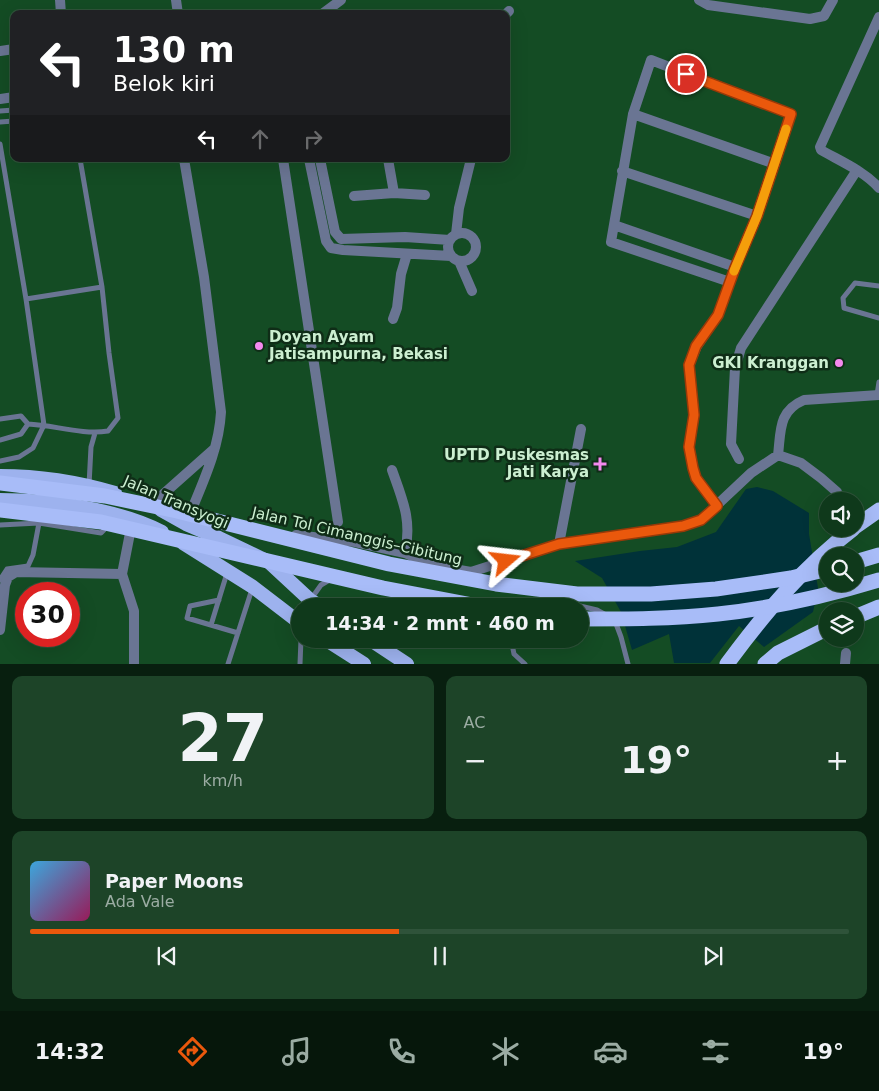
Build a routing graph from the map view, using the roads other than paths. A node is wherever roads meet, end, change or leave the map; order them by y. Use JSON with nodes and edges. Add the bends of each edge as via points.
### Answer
{"nodes":[{"id":1,"x":341,"y":0,"type":"edge"},
{"id":2,"x":699,"y":0,"type":"edge"},
{"id":3,"x":832,"y":0,"type":"edge"},
{"id":4,"x":327,"y":10,"type":"edge"},
{"id":5,"x":879,"y":17,"type":"edge"},
{"id":6,"x":633,"y":114,"type":"junction"},
{"id":7,"x":0,"y":144,"type":"edge"},
{"id":8,"x":81,"y":162,"type":"edge"},
{"id":9,"x":185,"y":162,"type":"edge"},
{"id":10,"x":283,"y":162,"type":"edge"},
{"id":11,"x":310,"y":162,"type":"edge"},
{"id":12,"x":321,"y":162,"type":"edge"},
{"id":13,"x":389,"y":162,"type":"edge"},
{"id":14,"x":470,"y":162,"type":"edge"},
{"id":15,"x":775,"y":164,"type":"junction"},
{"id":16,"x":857,"y":170,"type":"junction"},
{"id":17,"x":622,"y":171,"type":"junction"},
{"id":18,"x":878,"y":182,"type":"edge"},
{"id":19,"x":394,"y":193,"type":"junction"},
{"id":20,"x":425,"y":195,"type":"dead end"},
{"id":21,"x":354,"y":196,"type":"dead end"},
{"id":22,"x":757,"y":216,"type":"junction"},
{"id":23,"x":614,"y":225,"type":"junction"},
{"id":24,"x":453,"y":237,"type":"junction"},
{"id":25,"x":407,"y":254,"type":"junction"},
{"id":26,"x":455,"y":258,"type":"junction"},
{"id":27,"x":735,"y":268,"type":"junction"},
{"id":28,"x":730,"y":282,"type":"junction"},
{"id":29,"x":879,"y":286,"type":"edge"},
{"id":30,"x":102,"y":287,"type":"junction"},
{"id":31,"x":472,"y":291,"type":"dead end"},
{"id":32,"x":26,"y":299,"type":"junction"},
{"id":33,"x":879,"y":318,"type":"edge"},
{"id":34,"x":393,"y":319,"type":"dead end"},
{"id":35,"x":879,"y":382,"type":"edge"},
{"id":36,"x":878,"y":395,"type":"edge"},
{"id":37,"x":0,"y":419,"type":"edge"},
{"id":38,"x":28,"y":424,"type":"junction"},
{"id":39,"x":44,"y":425,"type":"junction"},
{"id":40,"x":581,"y":429,"type":"dead end"},
{"id":41,"x":95,"y":433,"type":"junction"},
{"id":42,"x":0,"y":440,"type":"edge"},
{"id":43,"x":217,"y":447,"type":"junction"},
{"id":44,"x":778,"y":455,"type":"junction"},
{"id":45,"x":739,"y":459,"type":"dead end"},
{"id":46,"x":0,"y":461,"type":"edge"},
{"id":47,"x":392,"y":470,"type":"dead end"},
{"id":48,"x":0,"y":476,"type":"edge"},
{"id":49,"x":0,"y":484,"type":"edge"},
{"id":50,"x":89,"y":485,"type":"junction"},
{"id":51,"x":837,"y":492,"type":"dead end"},
{"id":52,"x":0,"y":500,"type":"edge"},
{"id":53,"x":151,"y":505,"type":"junction"},
{"id":54,"x":717,"y":506,"type":"junction"},
{"id":55,"x":86,"y":509,"type":"junction"},
{"id":56,"x":0,"y":510,"type":"edge"},
{"id":57,"x":879,"y":510,"type":"edge"},
{"id":58,"x":132,"y":519,"type":"junction"},
{"id":59,"x":864,"y":521,"type":"edge"},
{"id":60,"x":338,"y":522,"type":"dead end"},
{"id":61,"x":39,"y":523,"type":"junction"},
{"id":62,"x":186,"y":524,"type":"junction"},
{"id":63,"x":0,"y":525,"type":"edge"},
{"id":64,"x":842,"y":537,"type":"edge"},
{"id":65,"x":219,"y":538,"type":"junction"},
{"id":66,"x":559,"y":544,"type":"junction"},
{"id":67,"x":405,"y":553,"type":"junction"},
{"id":68,"x":879,"y":555,"type":"edge"},
{"id":69,"x":864,"y":559,"type":"edge"},
{"id":70,"x":819,"y":570,"type":"edge"},
{"id":71,"x":228,"y":571,"type":"junction"},
{"id":72,"x":122,"y":574,"type":"junction"},
{"id":73,"x":0,"y":580,"type":"edge"},
{"id":74,"x":879,"y":580,"type":"edge"},
{"id":75,"x":253,"y":586,"type":"junction"},
{"id":76,"x":309,"y":598,"type":"edge"},
{"id":77,"x":317,"y":598,"type":"edge"},
{"id":78,"x":436,"y":598,"type":"edge"},
{"id":79,"x":451,"y":598,"type":"edge"},
{"id":80,"x":219,"y":600,"type":"junction"},
{"id":81,"x":589,"y":608,"type":"edge"},
{"id":82,"x":879,"y":608,"type":"edge"},
{"id":83,"x":864,"y":614,"type":"edge"},
{"id":84,"x":291,"y":615,"type":"edge"},
{"id":85,"x":589,"y":619,"type":"edge"},
{"id":86,"x":211,"y":626,"type":"junction"},
{"id":87,"x":0,"y":630,"type":"edge"},
{"id":88,"x":819,"y":632,"type":"edge"},
{"id":89,"x":238,"y":633,"type":"junction"},
{"id":90,"x":301,"y":648,"type":"edge"},
{"id":91,"x":339,"y":648,"type":"edge"},
{"id":92,"x":383,"y":648,"type":"edge"},
{"id":93,"x":513,"y":648,"type":"edge"},
{"id":94,"x":134,"y":664,"type":"edge"},
{"id":95,"x":228,"y":664,"type":"edge"},
{"id":96,"x":300,"y":664,"type":"edge"},
{"id":97,"x":364,"y":664,"type":"edge"},
{"id":98,"x":407,"y":664,"type":"edge"},
{"id":99,"x":525,"y":664,"type":"edge"},
{"id":100,"x":628,"y":664,"type":"edge"},
{"id":101,"x":727,"y":664,"type":"edge"},
{"id":102,"x":765,"y":664,"type":"edge"}],
"edges":[{"from":1,"to":4,"type":"street"},
{"from":2,"to":3,"type":"street","via":[[708,5],[810,19],[824,16]]},
{"from":5,"to":16,"type":"street","via":[[820,147]]},
{"from":6,"to":15,"type":"street"},
{"from":6,"to":15,"type":"street","via":[[651,60],[791,114]]},
{"from":6,"to":17,"type":"street"},
{"from":7,"to":32,"type":"lane"},
{"from":8,"to":30,"type":"lane"},
{"from":9,"to":43,"type":"street","via":[[222,412]]},
{"from":10,"to":60,"type":"street"},
{"from":11,"to":25,"type":"street","via":[[329,247]]},
{"from":12,"to":24,"type":"street","via":[[334,232],[341,239]]},
{"from":13,"to":19,"type":"street"},
{"from":14,"to":24,"type":"street"},
{"from":15,"to":22,"type":"street"},
{"from":16,"to":18,"type":"street"},
{"from":16,"to":45,"type":"street","via":[[741,348],[735,368],[731,444]]},
{"from":17,"to":22,"type":"street"},
{"from":17,"to":23,"type":"street"},
{"from":19,"to":20,"type":"street"},
{"from":19,"to":21,"type":"street"},
{"from":22,"to":27,"type":"street"},
{"from":23,"to":27,"type":"street"},
{"from":23,"to":28,"type":"street","via":[[611,242]]},
{"from":24,"to":26,"type":"street","via":[[448,248]]},
{"from":24,"to":26,"type":"street","via":[[468,234],[475,243],[473,255],[467,260]]},
{"from":25,"to":26,"type":"street"},
{"from":25,"to":34,"type":"street"},
{"from":26,"to":31,"type":"street"},
{"from":27,"to":28,"type":"street"},
{"from":28,"to":54,"type":"street","via":[[718,315],[696,346],[689,365],[694,415],[689,447],[693,468],[696,478]]},
{"from":29,"to":33,"type":"lane","via":[[855,283],[842,298],[844,308]]},
{"from":30,"to":32,"type":"lane"},
{"from":30,"to":41,"type":"lane","via":[[118,418],[108,431]]},
{"from":32,"to":39,"type":"lane"},
{"from":35,"to":36,"type":"lane"},
{"from":36,"to":44,"type":"street","via":[[804,400],[794,404],[783,416]]},
{"from":37,"to":38,"type":"lane","via":[[21,416]]},
{"from":38,"to":39,"type":"lane"},
{"from":38,"to":42,"type":"lane","via":[[21,434]]},
{"from":39,"to":41,"type":"lane"},
{"from":39,"to":46,"type":"lane","via":[[33,448],[19,457]]},
{"from":40,"to":66,"type":"street"},
{"from":41,"to":50,"type":"lane"},
{"from":43,"to":53,"type":"street"},
{"from":43,"to":62,"type":"street"},
{"from":44,"to":51,"type":"street","via":[[802,463]]},
{"from":44,"to":54,"type":"street","via":[[751,473]]},
{"from":47,"to":67,"type":"street","via":[[408,517],[409,536]]},
{"from":48,"to":50,"type":"highway","name":"Jalan Transyogi"},
{"from":49,"to":70,"type":"highway","name":"Jalan Tol Cimanggis–Cibitung","bridge":true,"via":[[105,496],[389,564],[496,584],[577,594],[716,590]]},
{"from":50,"to":53,"type":"highway","name":"Jalan Transyogi"},
{"from":52,"to":55,"type":"highway"},
{"from":53,"to":62,"type":"highway","name":"Jalan Transyogi"},
{"from":54,"to":66,"type":"street","via":[[701,520],[683,526]]},
{"from":55,"to":58,"type":"highway"},
{"from":55,"to":61,"type":"lane","via":[[104,528],[102,532]]},
{"from":56,"to":78,"type":"highway","bridge":true,"via":[[101,522]]},
{"from":57,"to":59,"type":"highway"},
{"from":58,"to":71,"type":"highway","via":[[182,543]]},
{"from":58,"to":72,"type":"street"},
{"from":61,"to":63,"type":"lane"},
{"from":61,"to":73,"type":"lane","via":[[28,566],[6,569]]},
{"from":62,"to":65,"type":"highway","name":"Jalan Transyogi"},
{"from":64,"to":101,"type":"highway","bridge":true,"via":[[788,588]]},
{"from":65,"to":67,"type":"street","via":[[244,531],[308,536]]},
{"from":65,"to":76,"type":"highway","name":"Jalan Transyogi","via":[[269,562]]},
{"from":66,"to":67,"type":"street","via":[[471,572],[431,565]]},
{"from":68,"to":69,"type":"highway"},
{"from":71,"to":75,"type":"highway"},
{"from":71,"to":80,"type":"lane"},
{"from":72,"to":87,"type":"street","via":[[16,572],[8,577],[5,584]]},
{"from":72,"to":94,"type":"street","via":[[134,610]]},
{"from":74,"to":85,"type":"highway","bridge":true,"via":[[796,602],[719,614]]},
{"from":75,"to":84,"type":"highway"},
{"from":75,"to":89,"type":"lane"},
{"from":77,"to":79,"type":"lane","via":[[321,586],[336,576],[356,576]]},
{"from":80,"to":86,"type":"lane"},
{"from":80,"to":86,"type":"lane","via":[[190,606],[186,618]]},
{"from":81,"to":100,"type":"lane","via":[[615,621]]},
{"from":82,"to":83,"type":"highway"},
{"from":86,"to":89,"type":"lane"},
{"from":88,"to":102,"type":"highway","via":[[778,653]]},
{"from":89,"to":95,"type":"lane"},
{"from":90,"to":96,"type":"lane"},
{"from":91,"to":97,"type":"highway"},
{"from":92,"to":98,"type":"highway"},
{"from":93,"to":99,"type":"lane","via":[[514,654]]}]}
